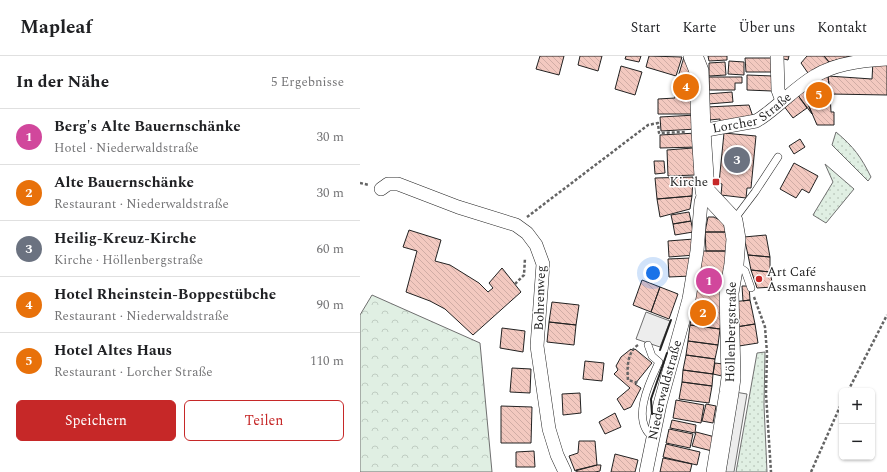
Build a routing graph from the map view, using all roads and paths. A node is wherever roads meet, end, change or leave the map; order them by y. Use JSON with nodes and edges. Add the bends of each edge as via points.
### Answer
{"nodes":[{"id":1,"x":778,"y":56,"type":"edge"},
{"id":2,"x":695,"y":57,"type":"edge"},
{"id":3,"x":887,"y":59,"type":"edge"},
{"id":4,"x":782,"y":101,"type":"junction"},
{"id":5,"x":701,"y":131,"type":"junction"},
{"id":6,"x":778,"y":157,"type":"dead end"},
{"id":7,"x":381,"y":189,"type":"dead end"},
{"id":8,"x":705,"y":191,"type":"junction"},
{"id":9,"x":733,"y":221,"type":"junction"},
{"id":10,"x":516,"y":225,"type":"junction"},
{"id":11,"x":528,"y":233,"type":"junction"},
{"id":12,"x":734,"y":264,"type":"junction"},
{"id":13,"x":515,"y":284,"type":"dead end"},
{"id":14,"x":751,"y":288,"type":"joint"},
{"id":15,"x":887,"y":315,"type":"edge"},
{"id":16,"x":637,"y":345,"type":"dead end"},
{"id":17,"x":648,"y":345,"type":"dead end"},
{"id":18,"x":641,"y":380,"type":"dead end"},
{"id":19,"x":850,"y":388,"type":"edge"},
{"id":20,"x":839,"y":409,"type":"edge"},
{"id":21,"x":653,"y":437,"type":"junction"},
{"id":22,"x":565,"y":472,"type":"edge"},
{"id":23,"x":646,"y":472,"type":"edge"},
{"id":24,"x":716,"y":472,"type":"edge"},
{"id":25,"x":771,"y":472,"type":"edge"},
{"id":26,"x":811,"y":472,"type":"edge"}],
"edges":[{"from":1,"to":4,"type":"street","via":[[778,90]]},
{"from":2,"to":5,"type":"main road","via":[[699,71]]},
{"from":3,"to":4,"type":"street","name":"Lorcher Straße","via":[[837,66],[815,75]]},
{"from":4,"to":5,"type":"street","name":"Lorcher Straße","via":[[756,121]]},
{"from":5,"to":8,"type":"main road"},
{"from":5,"to":10,"type":"path","via":[[659,133],[658,123],[648,125]]},
{"from":6,"to":9,"type":"lane"},
{"from":7,"to":10,"type":"street","name":"Bohrenweg","via":[[388,184],[398,184],[458,207]]},
{"from":8,"to":9,"type":"main road"},
{"from":8,"to":21,"type":"street","name":"Niederwaldstraße","via":[[701,202],[697,251],[689,299]]},
{"from":9,"to":12,"type":"main road","name":"Höllenbergstraße","via":[[736,238]]},
{"from":10,"to":11,"type":"street","name":"Bohrenweg"},
{"from":11,"to":13,"type":"path","via":[[524,275]]},
{"from":11,"to":22,"type":"street","name":"Bohrenweg","via":[[543,264],[537,346],[549,429]]},
{"from":12,"to":14,"type":"lane","name":"Höllenbergstraße","via":[[745,271]]},
{"from":12,"to":24,"type":"main road","name":"Höllenbergstraße","via":[[729,293],[730,393]]},
{"from":14,"to":25,"type":"path","via":[[765,327],[768,354],[766,394]]},
{"from":15,"to":19,"type":"path"},
{"from":16,"to":18,"type":"path","via":[[628,361],[628,380],[639,383]]},
{"from":17,"to":21,"type":"lane","via":[[652,356],[659,362],[643,404],[646,430]]},
{"from":20,"to":26,"type":"path"},
{"from":21,"to":23,"type":"street","name":"Niederwaldstraße"}]}
